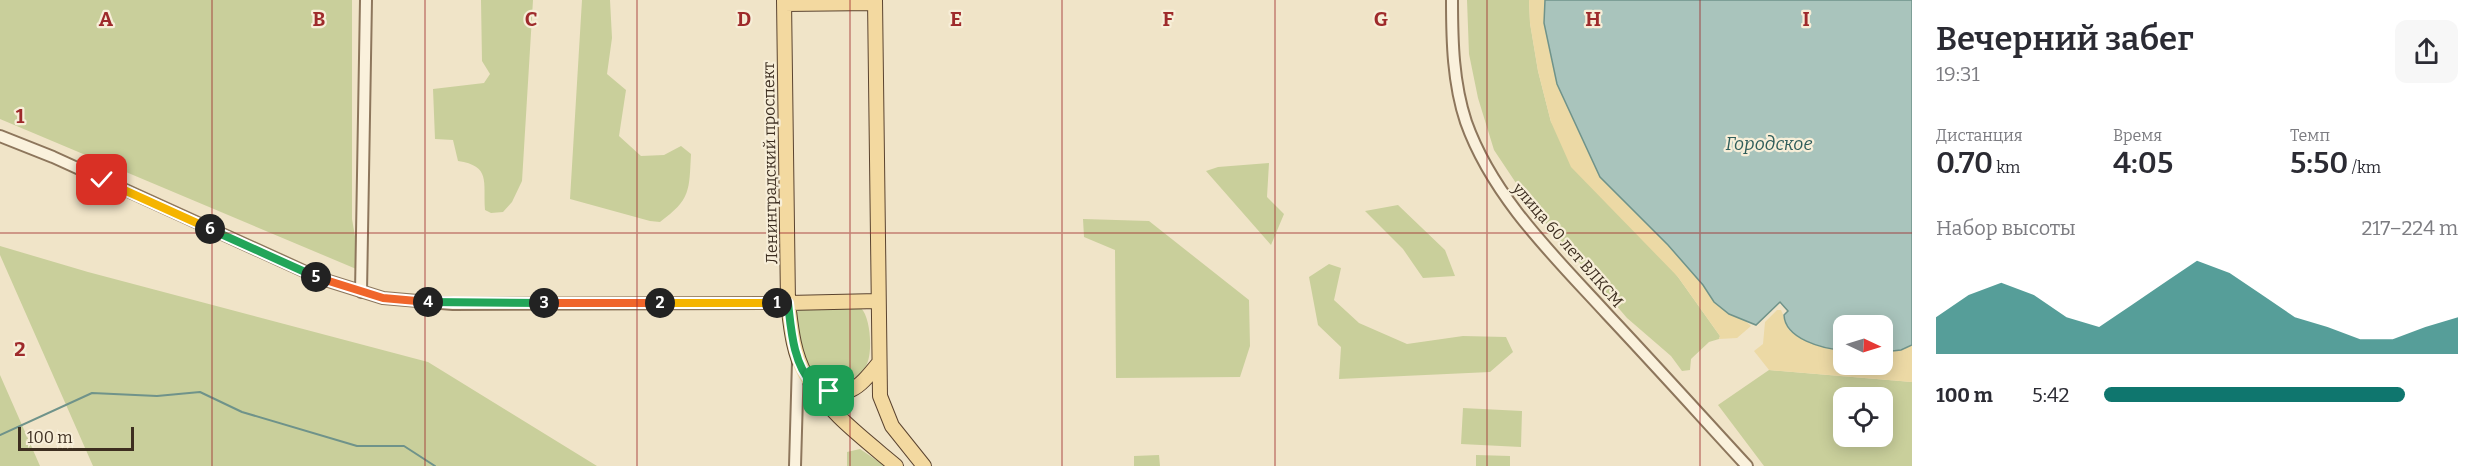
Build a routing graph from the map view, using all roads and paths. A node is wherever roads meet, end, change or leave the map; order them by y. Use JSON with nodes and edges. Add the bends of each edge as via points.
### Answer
{"nodes":[{"id":1,"x":366,"y":0,"type":"edge"},
{"id":2,"x":1452,"y":0,"type":"edge"},
{"id":3,"x":875,"y":1,"type":"edge"},
{"id":4,"x":784,"y":2,"type":"edge"},
{"id":5,"x":0,"y":136,"type":"edge"},
{"id":6,"x":361,"y":292,"type":"junction"},
{"id":7,"x":878,"y":301,"type":"junction"},
{"id":8,"x":788,"y":303,"type":"junction"},
{"id":9,"x":799,"y":357,"type":"junction"},
{"id":10,"x":878,"y":364,"type":"junction"},
{"id":11,"x":813,"y":385,"type":"junction"},
{"id":12,"x":795,"y":466,"type":"edge"},
{"id":13,"x":896,"y":466,"type":"edge"},
{"id":14,"x":924,"y":466,"type":"edge"},
{"id":15,"x":1747,"y":466,"type":"edge"}],
"edges":[{"from":1,"to":6,"type":"street"},
{"from":2,"to":15,"type":"street","name":"улица 60 лет ВЛКСМ","via":[[1452,45],[1466,122],[1507,200]]},
{"from":3,"to":4,"type":"main road"},
{"from":3,"to":7,"type":"main road"},
{"from":4,"to":8,"type":"main road","name":"Ленинградский проспект"},
{"from":5,"to":6,"type":"street","via":[[319,278]]},
{"from":6,"to":8,"type":"street","via":[[383,298],[453,304]]},
{"from":7,"to":8,"type":"main road"},
{"from":7,"to":10,"type":"main road"},
{"from":8,"to":9,"type":"main road","name":"Ленинградский проспект","via":[[791,333]]},
{"from":9,"to":11,"type":"main road","name":"Ленинградский проспект"},
{"from":9,"to":12,"type":"street"},
{"from":10,"to":11,"type":"main road","via":[[851,391],[838,394]]},
{"from":10,"to":14,"type":"main road","via":[[880,396],[892,426]]},
{"from":11,"to":13,"type":"main road","name":"Ленинградский проспект","via":[[842,419]]}]}
